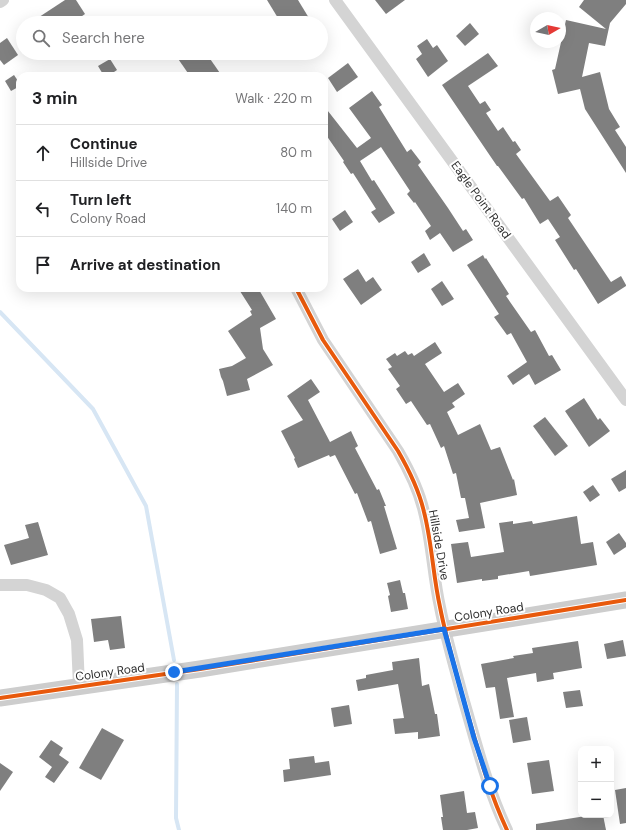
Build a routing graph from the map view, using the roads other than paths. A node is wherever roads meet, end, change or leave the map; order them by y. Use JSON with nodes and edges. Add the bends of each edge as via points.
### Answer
{"nodes":[{"id":1,"x":3,"y":0,"type":"edge"},
{"id":2,"x":336,"y":0,"type":"edge"},
{"id":3,"x":0,"y":2,"type":"edge"},
{"id":4,"x":298,"y":292,"type":"edge"},
{"id":5,"x":626,"y":400,"type":"edge"},
{"id":6,"x":0,"y":585,"type":"edge"},
{"id":7,"x":626,"y":600,"type":"edge"},
{"id":8,"x":444,"y":629,"type":"junction"},
{"id":9,"x":79,"y":686,"type":"junction"},
{"id":10,"x":0,"y":698,"type":"edge"},
{"id":11,"x":507,"y":830,"type":"edge"}],
"edges":[{"from":1,"to":3,"type":"street"},
{"from":2,"to":5,"type":"street","name":"Eagle Point Road"},
{"from":4,"to":8,"type":"street","name":"Hillside Drive","via":[[323,340],[398,451],[414,480],[424,512]]},
{"from":6,"to":9,"type":"street","via":[[27,585],[46,590],[60,598],[69,614],[77,640]]},
{"from":7,"to":8,"type":"street","name":"Colony Road"},
{"from":8,"to":9,"type":"street","name":"Colony Road"},
{"from":8,"to":11,"type":"street","name":"Hillside Drive","via":[[476,743]]},
{"from":9,"to":10,"type":"street","name":"Colony Road"}]}
